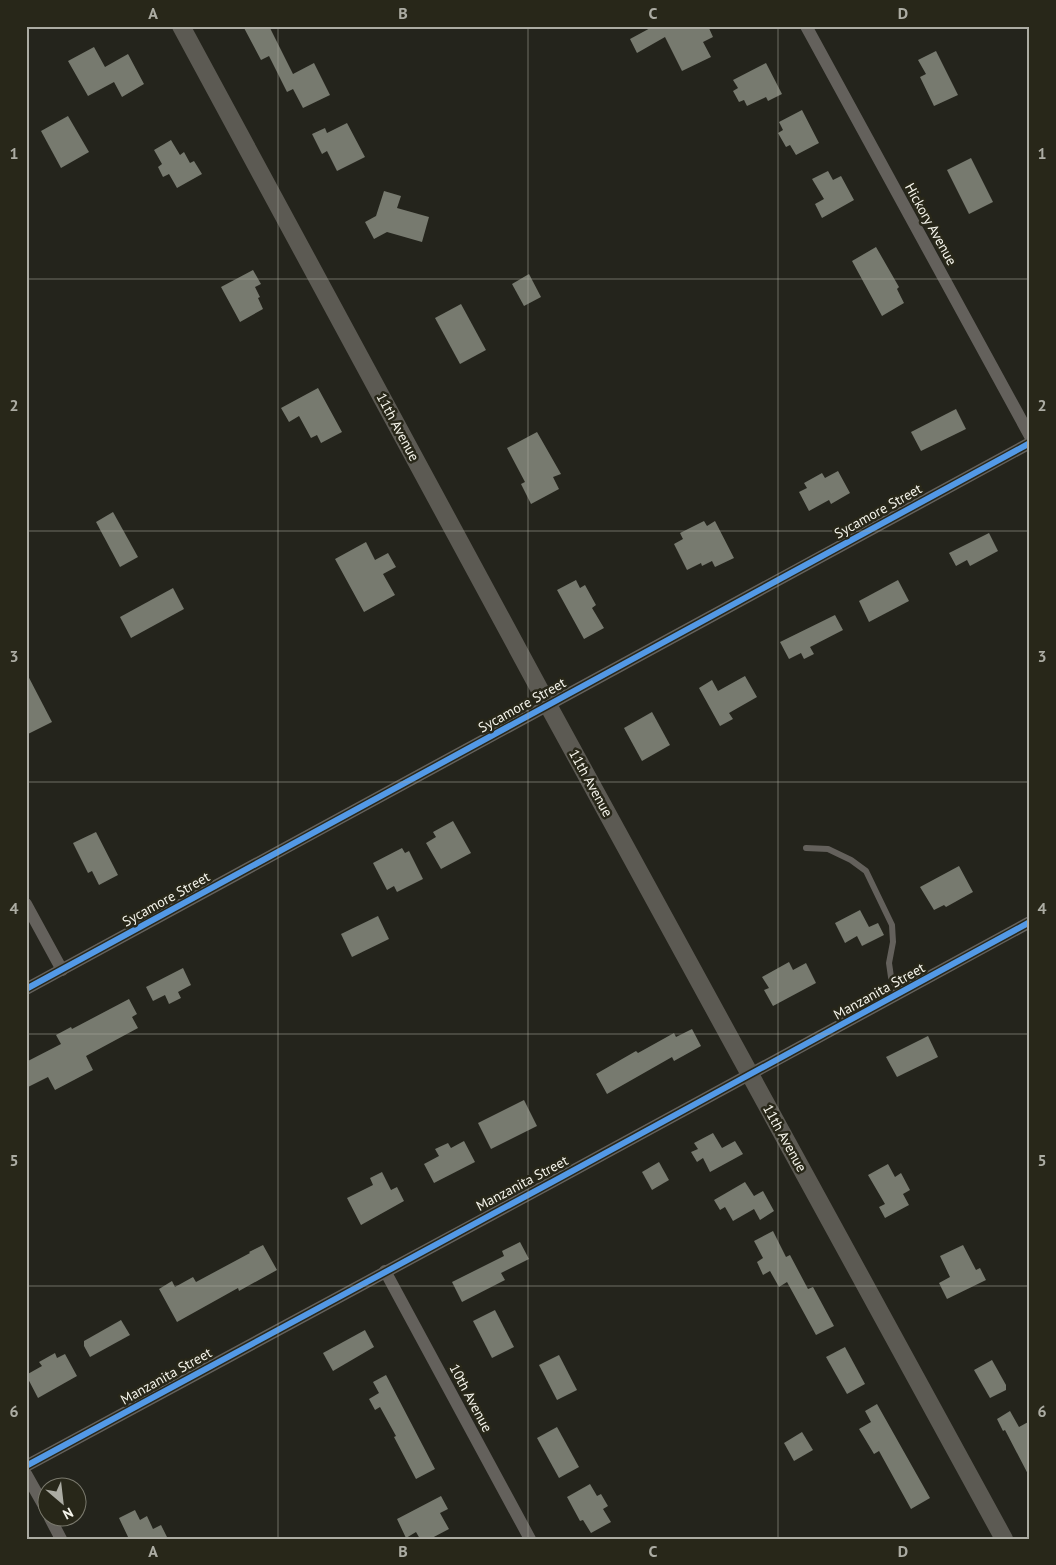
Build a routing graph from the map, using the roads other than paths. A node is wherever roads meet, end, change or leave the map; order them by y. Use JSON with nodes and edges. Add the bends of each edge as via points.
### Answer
{"nodes":[{"id":1,"x":180,"y":26,"type":"edge"},
{"id":2,"x":806,"y":26,"type":"edge"},
{"id":3,"x":1030,"y":436,"type":"edge"},
{"id":4,"x":1030,"y":443,"type":"edge"},
{"id":5,"x":548,"y":705,"type":"junction"},
{"id":6,"x":806,"y":848,"type":"dead end"},
{"id":7,"x":26,"y":904,"type":"edge"},
{"id":8,"x":1030,"y":922,"type":"edge"},
{"id":9,"x":62,"y":970,"type":"junction"},
{"id":10,"x":26,"y":989,"type":"edge"},
{"id":11,"x":900,"y":994,"type":"junction"},
{"id":12,"x":751,"y":1076,"type":"junction"},
{"id":13,"x":385,"y":1271,"type":"junction"},
{"id":14,"x":26,"y":1466,"type":"edge"},
{"id":15,"x":26,"y":1474,"type":"edge"},
{"id":16,"x":38,"y":1495,"type":"edge"},
{"id":17,"x":56,"y":1528,"type":"edge"},
{"id":18,"x":62,"y":1539,"type":"edge"},
{"id":19,"x":530,"y":1539,"type":"edge"},
{"id":20,"x":1004,"y":1539,"type":"edge"}],
"edges":[{"from":1,"to":5,"type":"main road","name":"11th Avenue"},
{"from":2,"to":3,"type":"street","name":"Hickory Avenue"},
{"from":4,"to":5,"type":"street","name":"Sycamore Street"},
{"from":5,"to":9,"type":"street","name":"Sycamore Street"},
{"from":5,"to":12,"type":"main road","name":"11th Avenue"},
{"from":6,"to":11,"type":"lane","via":[[828,849],[866,871],[892,925],[889,963],[891,977]]},
{"from":7,"to":9,"type":"street"},
{"from":8,"to":11,"type":"street","name":"Manzanita Street"},
{"from":9,"to":10,"type":"street","name":"Sycamore Street"},
{"from":11,"to":12,"type":"street","name":"Manzanita Street"},
{"from":12,"to":13,"type":"street","name":"Manzanita Street"},
{"from":12,"to":20,"type":"main road","name":"11th Avenue"},
{"from":13,"to":14,"type":"street","name":"Manzanita Street"},
{"from":13,"to":19,"type":"street","name":"10th Avenue"},
{"from":15,"to":16,"type":"street"},
{"from":17,"to":18,"type":"street"}]}
